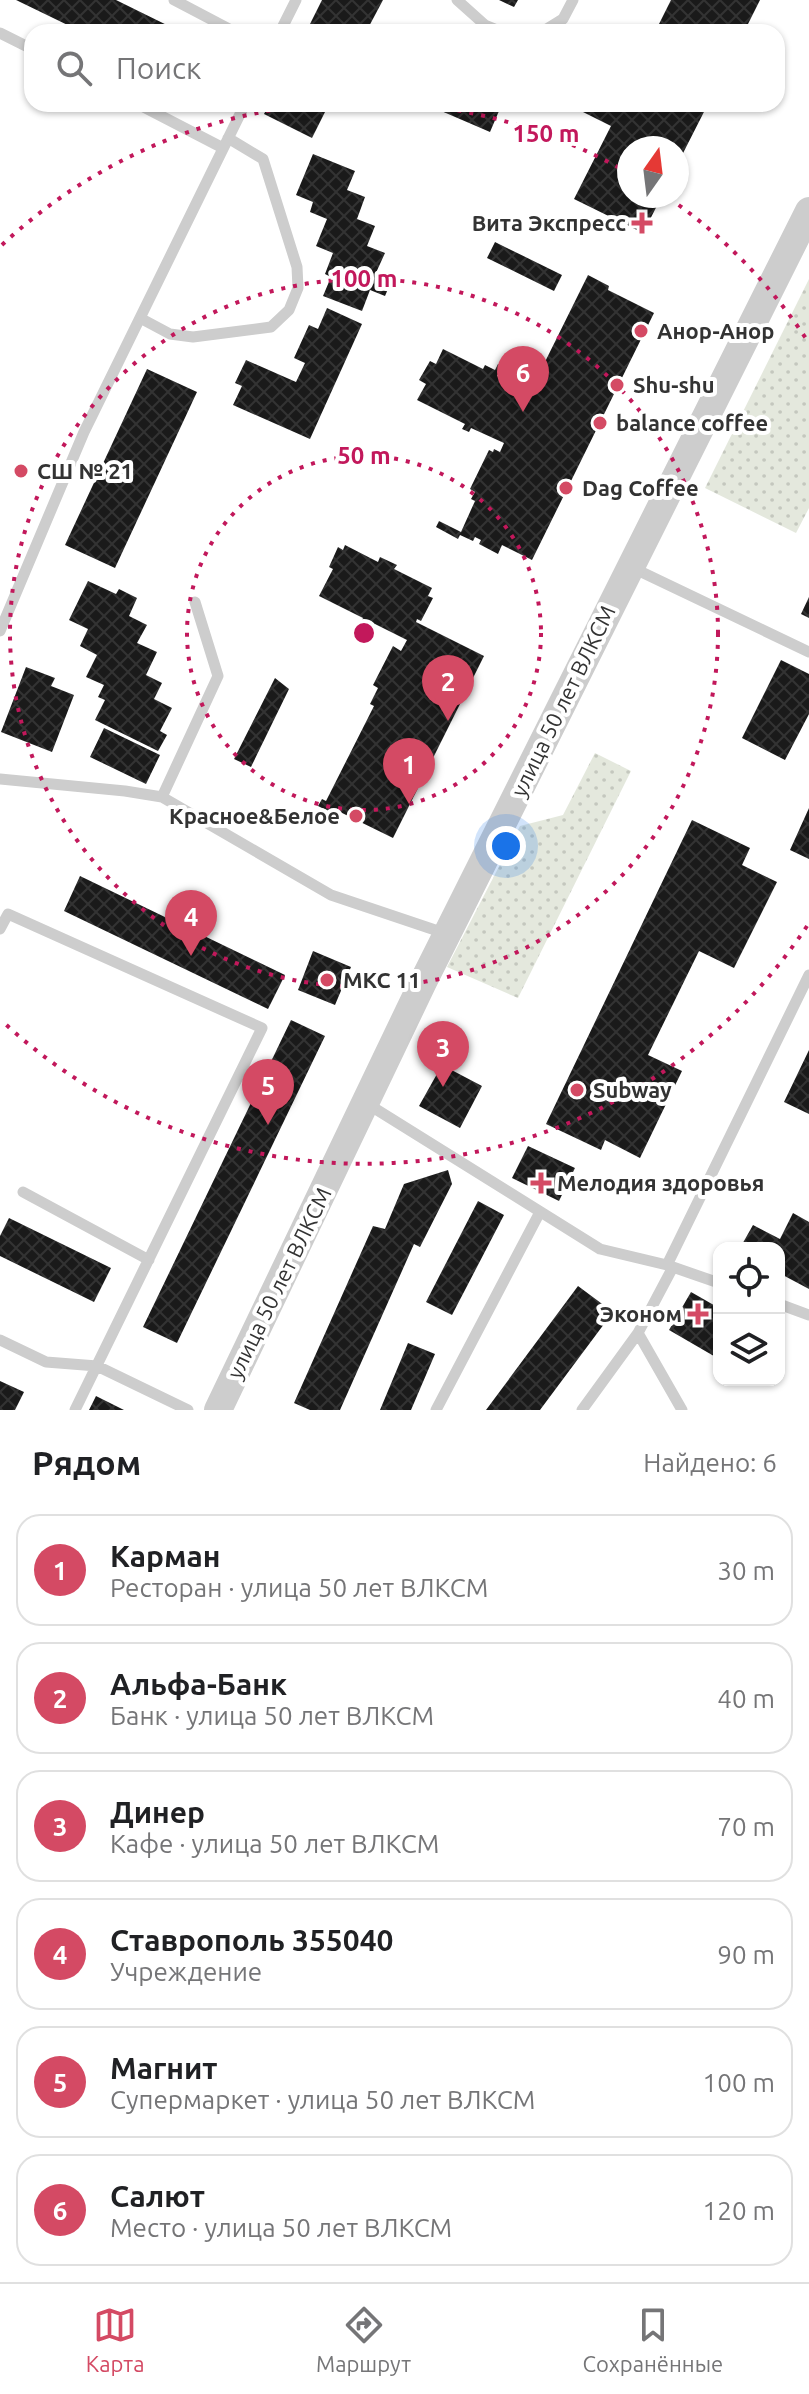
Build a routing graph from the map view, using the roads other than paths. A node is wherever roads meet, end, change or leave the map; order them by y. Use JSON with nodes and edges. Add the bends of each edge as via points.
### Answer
{"nodes":[{"id":1,"x":174,"y":0,"type":"edge"},
{"id":2,"x":296,"y":0,"type":"edge"},
{"id":3,"x":457,"y":0,"type":"edge"},
{"id":4,"x":573,"y":0,"type":"edge"},
{"id":5,"x":220,"y":24,"type":"edge"},
{"id":6,"x":284,"y":24,"type":"edge"},
{"id":7,"x":484,"y":24,"type":"edge"},
{"id":8,"x":555,"y":24,"type":"edge"},
{"id":9,"x":0,"y":33,"type":"edge"},
{"id":10,"x":24,"y":45,"type":"edge"},
{"id":11,"x":156,"y":112,"type":"edge"},
{"id":12,"x":241,"y":112,"type":"edge"},
{"id":13,"x":226,"y":143,"type":"junction"},
{"id":14,"x":809,"y":211,"type":"edge"},
{"id":15,"x":140,"y":318,"type":"junction"},
{"id":16,"x":630,"y":567,"type":"junction"},
{"id":17,"x":195,"y":602,"type":"dead end"},
{"id":18,"x":0,"y":631,"type":"edge"},
{"id":19,"x":809,"y":652,"type":"edge"},
{"id":20,"x":0,"y":779,"type":"edge"},
{"id":21,"x":162,"y":797,"type":"junction"},
{"id":22,"x":0,"y":929,"type":"edge"},
{"id":23,"x":448,"y":935,"type":"junction"},
{"id":24,"x":809,"y":975,"type":"edge"},
{"id":25,"x":366,"y":1103,"type":"junction"},
{"id":26,"x":23,"y":1192,"type":"dead end"},
{"id":27,"x":540,"y":1212,"type":"junction"},
{"id":28,"x":149,"y":1260,"type":"junction"},
{"id":29,"x":670,"y":1266,"type":"junction"},
{"id":30,"x":713,"y":1281,"type":"edge"},
{"id":31,"x":785,"y":1306,"type":"edge"},
{"id":32,"x":809,"y":1315,"type":"edge"},
{"id":33,"x":638,"y":1333,"type":"junction"},
{"id":34,"x":0,"y":1340,"type":"edge"},
{"id":35,"x":97,"y":1366,"type":"junction"},
{"id":36,"x":75,"y":1410,"type":"edge"},
{"id":37,"x":188,"y":1410,"type":"edge"},
{"id":38,"x":218,"y":1410,"type":"edge"},
{"id":39,"x":436,"y":1410,"type":"edge"},
{"id":40,"x":582,"y":1410,"type":"edge"},
{"id":41,"x":682,"y":1410,"type":"edge"}],
"edges":[{"from":1,"to":5,"type":"lane"},
{"from":2,"to":6,"type":"lane"},
{"from":3,"to":7,"type":"lane"},
{"from":4,"to":8,"type":"lane"},
{"from":9,"to":10,"type":"lane"},
{"from":11,"to":13,"type":"lane"},
{"from":12,"to":13,"type":"lane"},
{"from":13,"to":15,"type":"lane"},
{"from":13,"to":15,"type":"lane","via":[[263,159],[297,267],[298,288],[289,310],[271,327],[193,337],[170,334]]},
{"from":14,"to":16,"type":"street","name":"улица 50 лет ВЛКСМ"},
{"from":15,"to":18,"type":"lane","via":[[84,432]]},
{"from":16,"to":19,"type":"lane"},
{"from":16,"to":23,"type":"street","name":"улица 50 лет ВЛКСМ"},
{"from":17,"to":21,"type":"lane","via":[[218,676]]},
{"from":20,"to":21,"type":"lane"},
{"from":21,"to":23,"type":"lane","via":[[331,895]]},
{"from":22,"to":28,"type":"lane","via":[[8,914],[262,1028]]},
{"from":23,"to":25,"type":"street","name":"улица 50 лет ВЛКСМ"},
{"from":24,"to":29,"type":"lane"},
{"from":25,"to":27,"type":"lane"},
{"from":25,"to":38,"type":"street","name":"улица 50 лет ВЛКСМ"},
{"from":26,"to":28,"type":"lane"},
{"from":27,"to":29,"type":"lane","via":[[600,1249]]},
{"from":27,"to":39,"type":"lane"},
{"from":28,"to":35,"type":"lane"},
{"from":29,"to":30,"type":"lane"},
{"from":29,"to":33,"type":"lane"},
{"from":31,"to":32,"type":"lane"},
{"from":33,"to":40,"type":"lane"},
{"from":33,"to":41,"type":"lane"},
{"from":34,"to":35,"type":"lane","via":[[46,1362]]},
{"from":35,"to":36,"type":"lane"},
{"from":35,"to":37,"type":"lane"}]}
